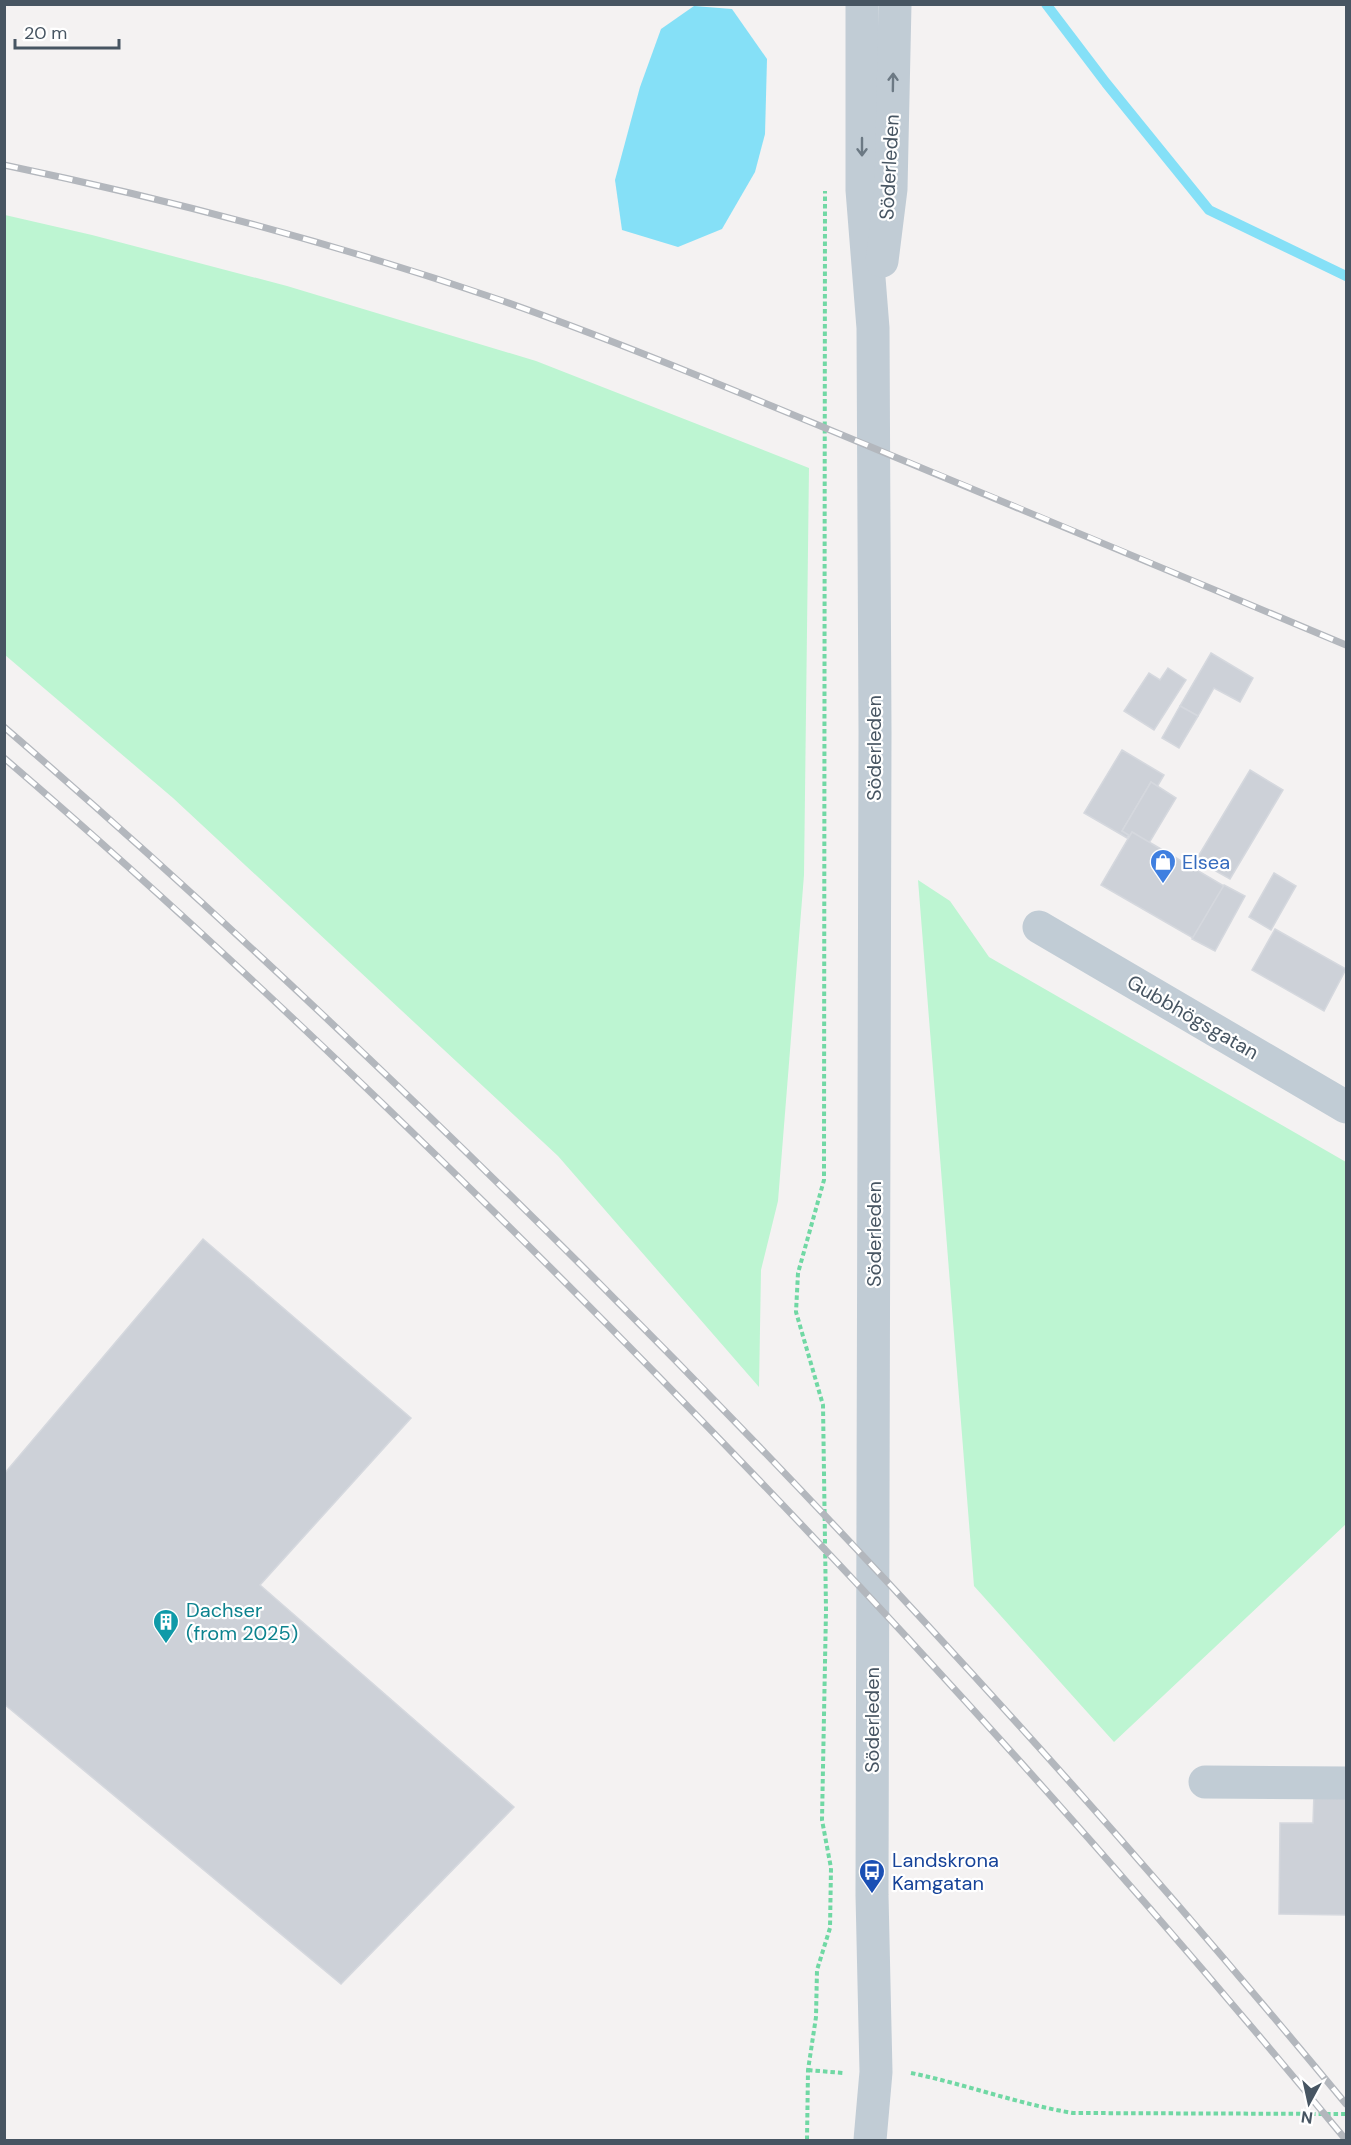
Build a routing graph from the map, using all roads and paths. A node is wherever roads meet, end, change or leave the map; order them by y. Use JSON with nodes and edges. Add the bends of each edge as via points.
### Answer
{"nodes":[{"id":1,"x":862,"y":4,"type":"edge"},
{"id":2,"x":895,"y":4,"type":"edge"},
{"id":3,"x":825,"y":181,"type":"dead end"},
{"id":4,"x":873,"y":328,"type":"junction"},
{"id":5,"x":1039,"y":927,"type":"dead end"},
{"id":6,"x":1347,"y":1107,"type":"edge"},
{"id":7,"x":1205,"y":1782,"type":"dead end"},
{"id":8,"x":1347,"y":1783,"type":"edge"},
{"id":9,"x":808,"y":2070,"type":"junction"},
{"id":10,"x":876,"y":2072,"type":"junction"},
{"id":11,"x":1347,"y":2114,"type":"edge"},
{"id":12,"x":807,"y":2140,"type":"edge"},
{"id":13,"x":870,"y":2140,"type":"edge"}],
"edges":[{"from":1,"to":4,"type":"street","name":"Söderleden","one_way":true,"via":[[862,190]]},
{"from":4,"to":2,"type":"street","name":"Söderleden","one_way":true,"via":[[891,189]]},
{"from":3,"to":9,"type":"path","via":[[824,1180],[798,1273],[796,1312],[824,1405],[822,1820],[831,1868],[831,1928],[817,1970],[816,2017]]},
{"from":4,"to":10,"type":"street","name":"Söderleden","via":[[872,1895]]},
{"from":5,"to":6,"type":"street","name":"Gubbhögsgatan"},
{"from":7,"to":8,"type":"street"},
{"from":9,"to":10,"type":"path"},
{"from":9,"to":12,"type":"path"},
{"from":10,"to":11,"type":"path","via":[[911,2073],[1073,2113]]},
{"from":10,"to":13,"type":"street","name":"Söderleden"}]}
